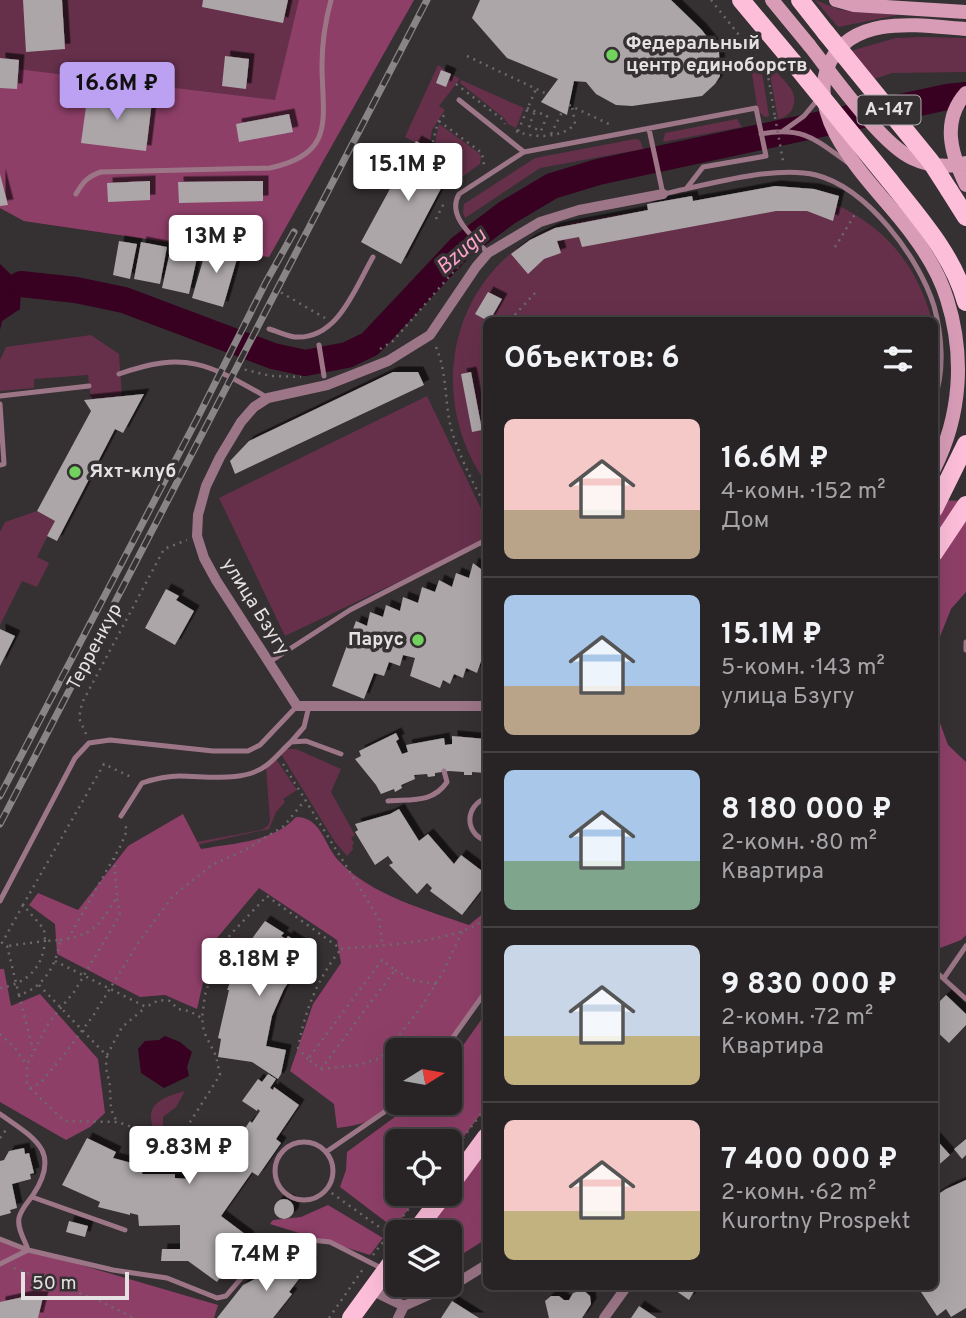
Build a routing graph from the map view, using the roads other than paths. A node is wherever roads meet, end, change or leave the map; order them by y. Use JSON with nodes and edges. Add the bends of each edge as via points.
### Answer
{"nodes":[{"id":1,"x":331,"y":0,"type":"edge"},
{"id":2,"x":741,"y":0,"type":"edge"},
{"id":3,"x":772,"y":0,"type":"edge"},
{"id":4,"x":800,"y":0,"type":"edge"},
{"id":5,"x":836,"y":0,"type":"edge"},
{"id":6,"x":966,"y":12,"type":"edge"},
{"id":7,"x":966,"y":29,"type":"edge"},
{"id":8,"x":823,"y":92,"type":"junction"},
{"id":9,"x":966,"y":93,"type":"edge"},
{"id":10,"x":459,"y":100,"type":"dead end"},
{"id":11,"x":649,"y":129,"type":"junction"},
{"id":12,"x":780,"y":131,"type":"junction"},
{"id":13,"x":761,"y":134,"type":"junction"},
{"id":14,"x":524,"y":152,"type":"junction"},
{"id":15,"x":966,"y":163,"type":"edge"},
{"id":16,"x":855,"y":167,"type":"junction"},
{"id":17,"x":960,"y":187,"type":"edge"},
{"id":18,"x":686,"y":190,"type":"junction"},
{"id":19,"x":76,"y":194,"type":"dead end"},
{"id":20,"x":663,"y":194,"type":"junction"},
{"id":21,"x":966,"y":218,"type":"edge"},
{"id":22,"x":488,"y":253,"type":"junction"},
{"id":23,"x":373,"y":257,"type":"dead end"},
{"id":24,"x":966,"y":302,"type":"edge"},
{"id":25,"x":936,"y":317,"type":"edge"},
{"id":26,"x":938,"y":323,"type":"edge"},
{"id":27,"x":269,"y":329,"type":"dead end"},
{"id":28,"x":318,"y":334,"type":"junction"},
{"id":29,"x":119,"y":374,"type":"dead end"},
{"id":30,"x":325,"y":378,"type":"junction"},
{"id":31,"x":938,"y":382,"type":"edge"},
{"id":32,"x":89,"y":386,"type":"dead end"},
{"id":33,"x":0,"y":396,"type":"edge"},
{"id":34,"x":268,"y":398,"type":"junction"},
{"id":35,"x":0,"y":404,"type":"edge"},
{"id":36,"x":966,"y":444,"type":"edge"},
{"id":37,"x":938,"y":459,"type":"edge"},
{"id":38,"x":0,"y":465,"type":"edge"},
{"id":39,"x":938,"y":501,"type":"edge"},
{"id":40,"x":963,"y":514,"type":"edge"},
{"id":41,"x":483,"y":542,"type":"edge"},
{"id":42,"x":938,"y":547,"type":"edge"},
{"id":43,"x":966,"y":642,"type":"edge"},
{"id":44,"x":966,"y":650,"type":"edge"},
{"id":45,"x":268,"y":663,"type":"junction"},
{"id":46,"x":303,"y":706,"type":"junction"},
{"id":47,"x":483,"y":706,"type":"edge"},
{"id":48,"x":291,"y":742,"type":"junction"},
{"id":49,"x":341,"y":754,"type":"dead end"},
{"id":50,"x":444,"y":771,"type":"dead end"},
{"id":51,"x":483,"y":800,"type":"edge"},
{"id":52,"x":388,"y":801,"type":"dead end"},
{"id":53,"x":121,"y":816,"type":"road end"},
{"id":54,"x":483,"y":839,"type":"edge"},
{"id":55,"x":0,"y":901,"type":"edge"},
{"id":56,"x":966,"y":946,"type":"edge"},
{"id":57,"x":938,"y":973,"type":"edge"},
{"id":58,"x":944,"y":978,"type":"junction"},
{"id":59,"x":483,"y":995,"type":"edge"},
{"id":60,"x":966,"y":999,"type":"edge"},
{"id":61,"x":453,"y":1038,"type":"edge"},
{"id":62,"x":385,"y":1112,"type":"edge"},
{"id":63,"x":0,"y":1114,"type":"edge"},
{"id":64,"x":483,"y":1141,"type":"edge"},
{"id":65,"x":326,"y":1152,"type":"junction"},
{"id":66,"x":462,"y":1170,"type":"edge"},
{"id":67,"x":32,"y":1198,"type":"junction"},
{"id":68,"x":435,"y":1206,"type":"edge"},
{"id":69,"x":424,"y":1220,"type":"edge"},
{"id":70,"x":125,"y":1230,"type":"dead end"},
{"id":71,"x":0,"y":1239,"type":"edge"},
{"id":72,"x":28,"y":1250,"type":"junction"},
{"id":73,"x":1,"y":1264,"type":"edge"},
{"id":74,"x":483,"y":1267,"type":"edge"},
{"id":75,"x":385,"y":1270,"type":"edge"},
{"id":76,"x":385,"y":1271,"type":"edge"},
{"id":77,"x":371,"y":1290,"type":"junction"},
{"id":78,"x":625,"y":1290,"type":"edge"},
{"id":79,"x":404,"y":1306,"type":"junction"},
{"id":80,"x":351,"y":1318,"type":"edge"},
{"id":81,"x":398,"y":1318,"type":"edge"},
{"id":82,"x":604,"y":1318,"type":"edge"}],
"edges":[{"from":1,"to":19,"type":"lane","via":[[322,64],[324,127],[302,156],[270,168],[102,172],[83,181]]},
{"from":2,"to":24,"type":"main road","number":"А-147","bridge":true,"via":[[944,251]]},
{"from":3,"to":15,"type":"main road","number":"А-147","bridge":true,"via":[[863,113],[910,158],[939,166]]},
{"from":4,"to":17,"type":"main road","number":"А-147","bridge":true,"via":[[931,162]]},
{"from":5,"to":6,"type":"main road"},
{"from":7,"to":8,"type":"main road","via":[[895,26],[864,32],[835,53]]},
{"from":8,"to":12,"type":"lane","via":[[804,116]]},
{"from":8,"to":16,"type":"main road","number":"А-147","bridge":true,"via":[[838,139]]},
{"from":9,"to":17,"type":"main road","number":"А-147","bridge":true,"via":[[955,109],[949,134]]},
{"from":10,"to":14,"type":"lane"},
{"from":11,"to":13,"type":"lane","via":[[756,108]]},
{"from":11,"to":14,"type":"lane"},
{"from":11,"to":20,"type":"lane"},
{"from":12,"to":13,"type":"lane"},
{"from":12,"to":16,"type":"lane","via":[[812,137]]},
{"from":13,"to":18,"type":"lane","via":[[766,156],[703,167]]},
{"from":14,"to":22,"type":"lane","via":[[459,194],[454,203],[455,214]]},
{"from":16,"to":37,"type":"main road","number":"А-147","via":[[912,233],[947,298],[958,388],[956,413]]},
{"from":17,"to":21,"type":"main road","number":"А-147"},
{"from":18,"to":20,"type":"lane"},
{"from":18,"to":25,"type":"lane","via":[[785,172],[826,178],[863,201],[893,232],[923,280]]},
{"from":20,"to":22,"type":"street","name":"улица Бзугу","via":[[559,215]]},
{"from":22,"to":30,"type":"street","name":"улица Бзугу","via":[[430,335],[388,361]]},
{"from":23,"to":28,"type":"lane","via":[[334,323]]},
{"from":26,"to":31,"type":"lane"},
{"from":27,"to":28,"type":"lane","via":[[294,337]]},
{"from":28,"to":30,"type":"lane","bridge":true},
{"from":29,"to":34,"type":"lane","via":[[169,360],[190,362]]},
{"from":30,"to":34,"type":"street","name":"улица Бзугу"},
{"from":32,"to":33,"type":"lane"},
{"from":34,"to":45,"type":"street","name":"улица Бзугу","via":[[241,422],[220,457],[206,486],[197,536],[216,580]]},
{"from":35,"to":38,"type":"lane","via":[[4,464]]},
{"from":36,"to":39,"type":"main road"},
{"from":40,"to":42,"type":"main road"},
{"from":41,"to":45,"type":"lane","via":[[350,610]]},
{"from":43,"to":44,"type":"lane"},
{"from":45,"to":46,"type":"street","name":"улица Бзугу"},
{"from":46,"to":47,"type":"street"},
{"from":46,"to":48,"type":"lane","via":[[304,727]]},
{"from":46,"to":55,"type":"lane","via":[[248,751],[110,740],[89,743],[75,758]]},
{"from":48,"to":49,"type":"lane","via":[[306,741]]},
{"from":48,"to":53,"type":"lane","via":[[265,767],[248,773],[216,778],[178,776],[142,783]]},
{"from":50,"to":52,"type":"lane","via":[[446,782],[439,794]]},
{"from":51,"to":54,"type":"lane","via":[[470,816],[472,830]]},
{"from":56,"to":58,"type":"lane"},
{"from":57,"to":58,"type":"lane"},
{"from":58,"to":60,"type":"lane"},
{"from":59,"to":61,"type":"lane"},
{"from":62,"to":65,"type":"lane"},
{"from":63,"to":67,"type":"lane","via":[[34,1138],[45,1154],[42,1181]]},
{"from":64,"to":66,"type":"main road"},
{"from":65,"to":65,"type":"lane","via":[[332,1169],[326,1189],[303,1200],[279,1186],[277,1159],[290,1145],[309,1142]]},
{"from":67,"to":70,"type":"lane"},
{"from":67,"to":72,"type":"lane","via":[[19,1220]]},
{"from":68,"to":69,"type":"main road"},
{"from":71,"to":72,"type":"lane"},
{"from":72,"to":73,"type":"lane"},
{"from":72,"to":75,"type":"lane","via":[[167,1278],[217,1298],[226,1296],[267,1248],[302,1238],[330,1242]]},
{"from":74,"to":79,"type":"street"},
{"from":76,"to":77,"type":"main road"},
{"from":77,"to":79,"type":"street"},
{"from":77,"to":80,"type":"main road"},
{"from":78,"to":82,"type":"street"},
{"from":79,"to":81,"type":"street"}]}
